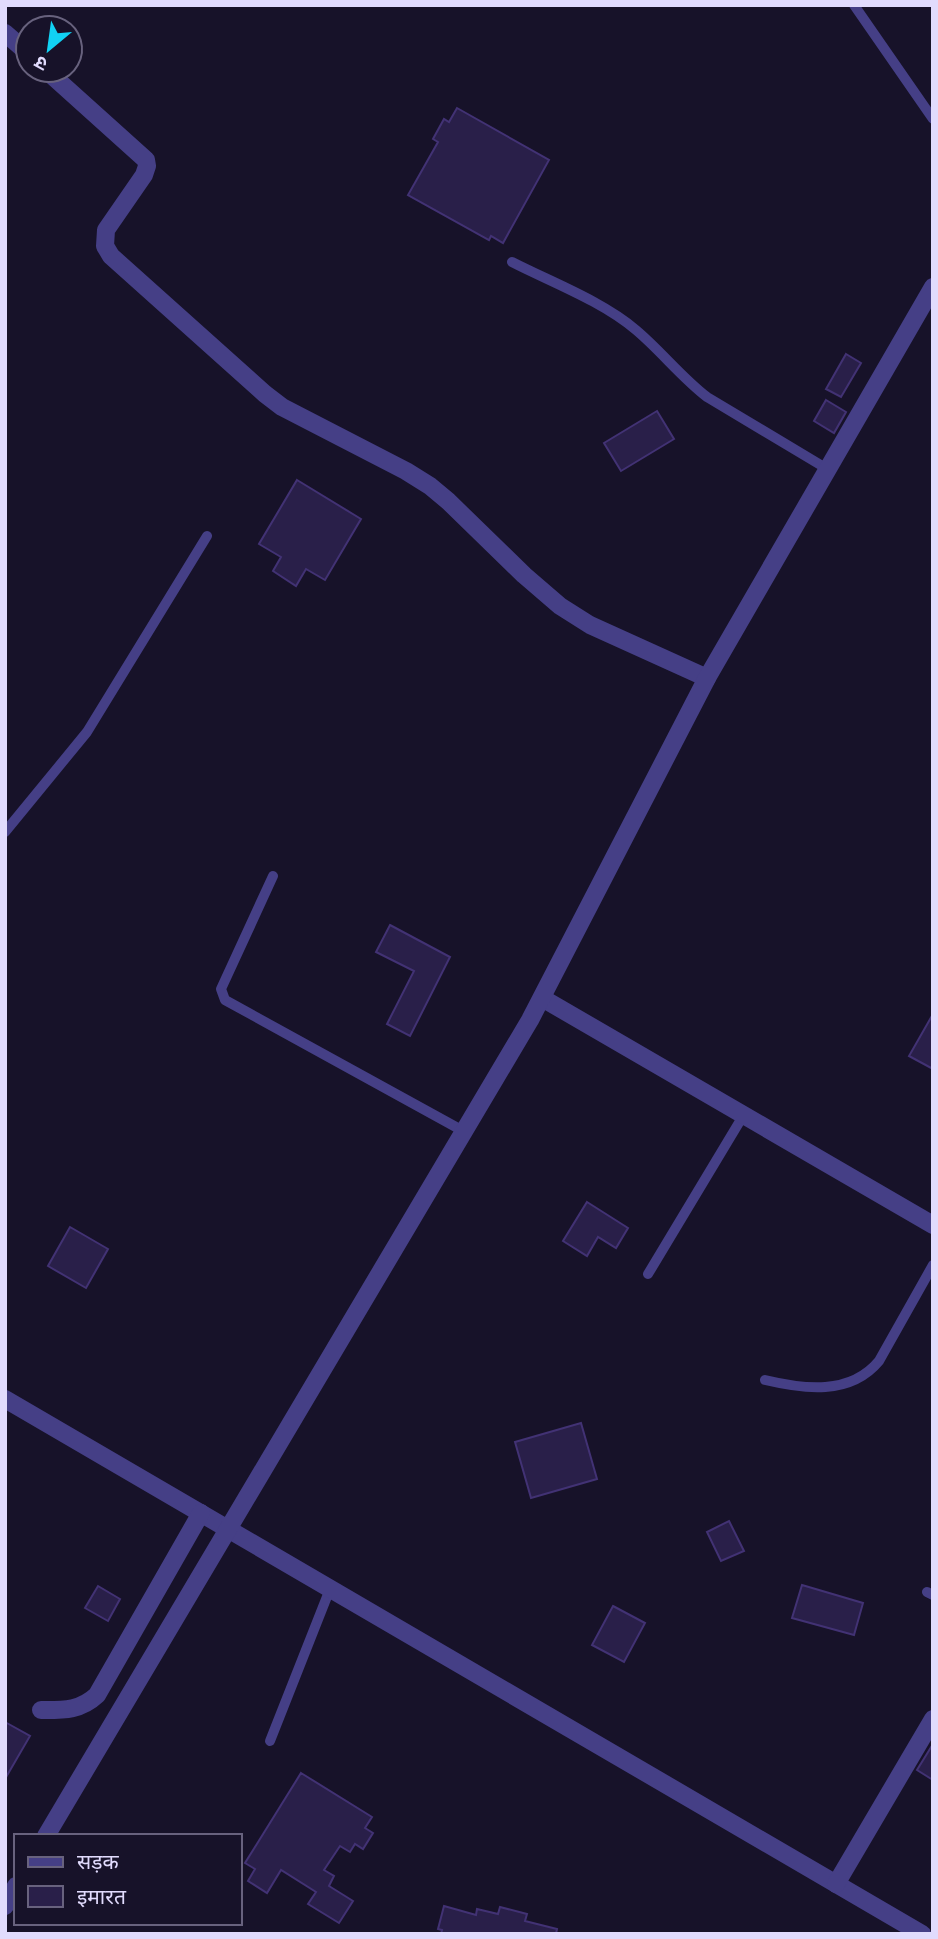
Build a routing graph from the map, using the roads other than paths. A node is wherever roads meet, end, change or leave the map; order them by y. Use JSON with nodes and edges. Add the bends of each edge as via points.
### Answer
{"nodes":[{"id":1,"x":854,"y":5,"type":"edge"},
{"id":2,"x":62,"y":84,"type":"edge"},
{"id":3,"x":933,"y":118,"type":"edge"},
{"id":4,"x":512,"y":262,"type":"dead end"},
{"id":5,"x":933,"y":287,"type":"edge"},
{"id":6,"x":829,"y":470,"type":"junction"},
{"id":7,"x":207,"y":536,"type":"dead end"},
{"id":8,"x":707,"y":678,"type":"junction"},
{"id":9,"x":5,"y":832,"type":"edge"},
{"id":10,"x":272,"y":876,"type":"dead end"},
{"id":11,"x":542,"y":998,"type":"junction"},
{"id":12,"x":743,"y":1116,"type":"junction"},
{"id":13,"x":465,"y":1132,"type":"junction"},
{"id":14,"x":933,"y":1226,"type":"edge"},
{"id":15,"x":933,"y":1265,"type":"edge"},
{"id":16,"x":648,"y":1273,"type":"dead end"},
{"id":17,"x":765,"y":1380,"type":"dead end"},
{"id":18,"x":5,"y":1399,"type":"edge"},
{"id":19,"x":201,"y":1513,"type":"junction"},
{"id":20,"x":229,"y":1530,"type":"junction"},
{"id":21,"x":330,"y":1589,"type":"junction"},
{"id":22,"x":41,"y":1710,"type":"dead end"},
{"id":23,"x":933,"y":1719,"type":"edge"},
{"id":24,"x":270,"y":1741,"type":"dead end"},
{"id":25,"x":47,"y":1834,"type":"edge"},
{"id":26,"x":836,"y":1884,"type":"junction"},
{"id":27,"x":14,"y":1890,"type":"edge"},
{"id":28,"x":5,"y":1906,"type":"edge"},
{"id":29,"x":922,"y":1934,"type":"edge"}],
"edges":[{"from":1,"to":3,"type":"lane"},
{"from":2,"to":8,"type":"street","via":[[146,160],[144,175],[106,230],[105,246],[111,256],[282,407],[430,486],[560,606],[590,625]]},
{"from":4,"to":6,"type":"lane","via":[[617,316],[707,397]]},
{"from":5,"to":6,"type":"street"},
{"from":6,"to":8,"type":"street"},
{"from":7,"to":9,"type":"lane","via":[[88,732]]},
{"from":8,"to":11,"type":"street"},
{"from":10,"to":13,"type":"lane","via":[[221,989],[225,1000]]},
{"from":11,"to":12,"type":"street"},
{"from":11,"to":13,"type":"street"},
{"from":12,"to":14,"type":"street"},
{"from":12,"to":16,"type":"lane"},
{"from":13,"to":20,"type":"street"},
{"from":15,"to":17,"type":"lane","via":[[879,1361],[861,1377],[821,1388]]},
{"from":18,"to":19,"type":"street"},
{"from":19,"to":20,"type":"street"},
{"from":19,"to":22,"type":"street","via":[[97,1695],[72,1709]]},
{"from":20,"to":21,"type":"street"},
{"from":20,"to":25,"type":"street"},
{"from":21,"to":24,"type":"lane"},
{"from":21,"to":26,"type":"street"},
{"from":23,"to":26,"type":"street"},
{"from":26,"to":29,"type":"street"},
{"from":27,"to":28,"type":"street"}]}
